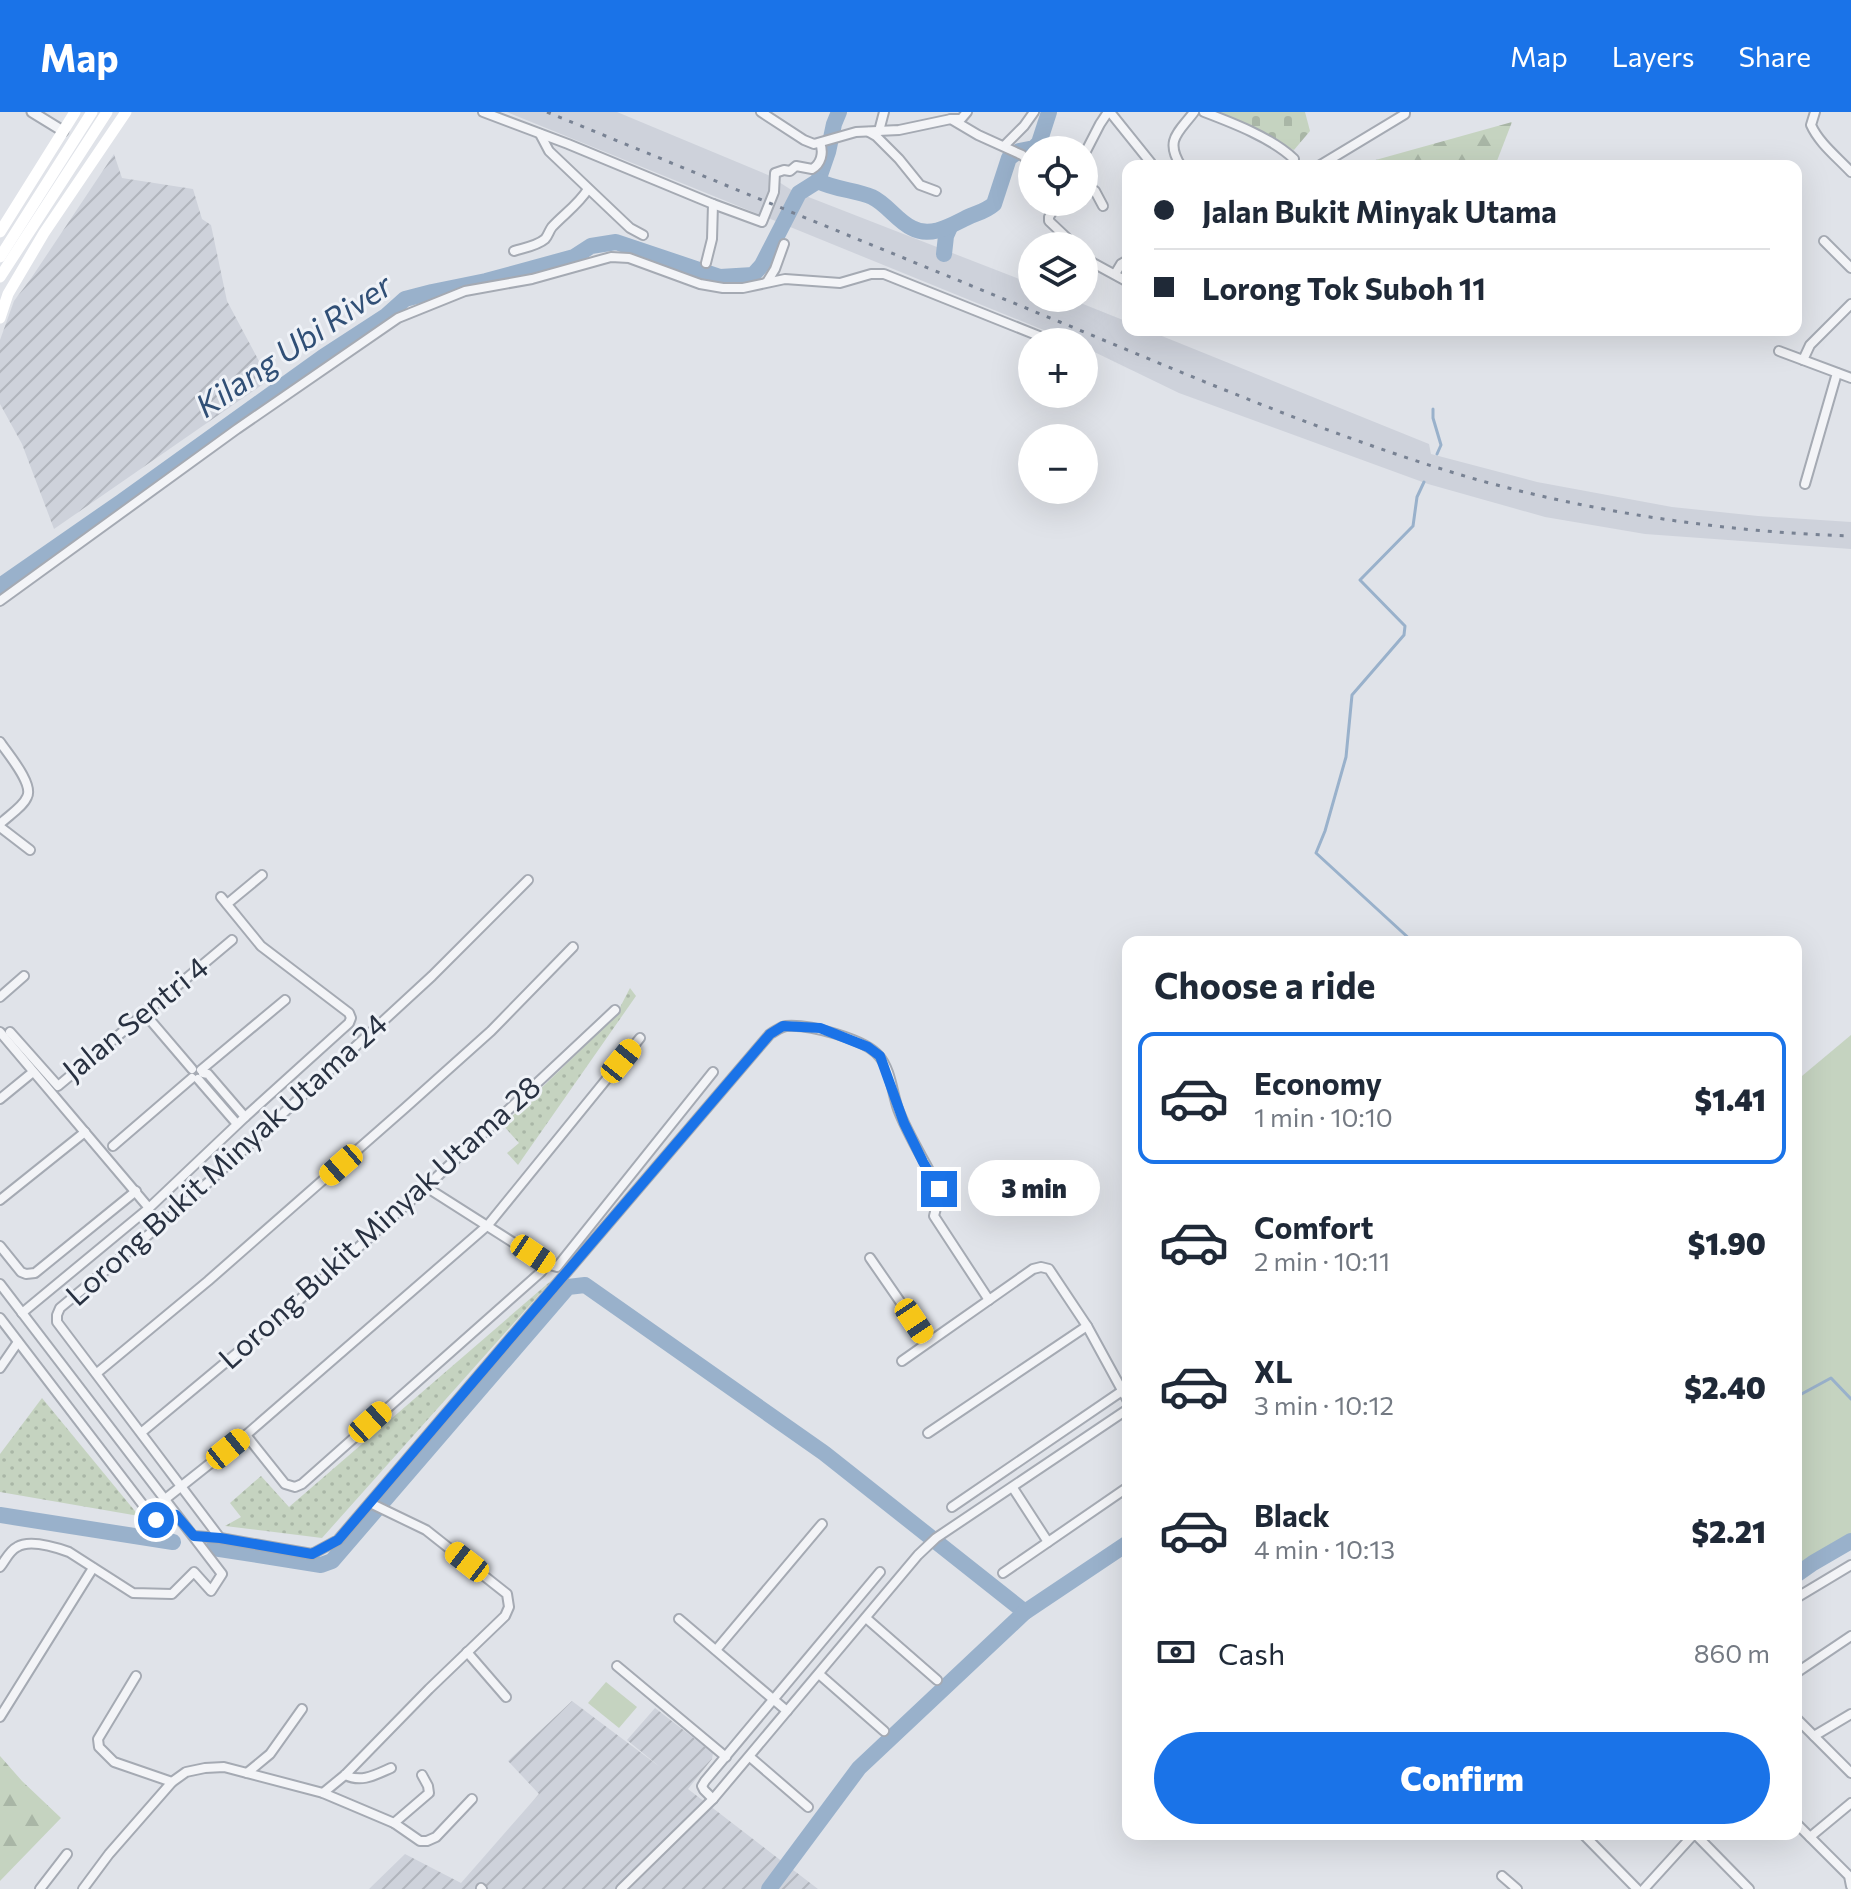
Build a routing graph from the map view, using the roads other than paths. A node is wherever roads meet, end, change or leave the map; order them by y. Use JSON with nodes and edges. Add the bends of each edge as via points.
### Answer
{"nodes":[{"id":1,"x":32,"y":112,"type":"edge"},
{"id":2,"x":75,"y":112,"type":"edge"},
{"id":3,"x":92,"y":112,"type":"edge"},
{"id":4,"x":107,"y":112,"type":"edge"},
{"id":5,"x":126,"y":112,"type":"edge"},
{"id":6,"x":483,"y":112,"type":"edge"},
{"id":7,"x":761,"y":112,"type":"edge"},
{"id":8,"x":884,"y":112,"type":"edge"},
{"id":9,"x":967,"y":112,"type":"edge"},
{"id":10,"x":1034,"y":112,"type":"edge"},
{"id":11,"x":1109,"y":112,"type":"edge"},
{"id":12,"x":1194,"y":112,"type":"edge"},
{"id":13,"x":1204,"y":112,"type":"edge"},
{"id":14,"x":1405,"y":112,"type":"edge"},
{"id":15,"x":1814,"y":114,"type":"edge"},
{"id":16,"x":951,"y":119,"type":"junction"},
{"id":17,"x":63,"y":131,"type":"junction"},
{"id":18,"x":868,"y":131,"type":"junction"},
{"id":19,"x":879,"y":131,"type":"junction"},
{"id":20,"x":540,"y":134,"type":"junction"},
{"id":21,"x":1094,"y":136,"type":"edge"},
{"id":22,"x":821,"y":143,"type":"junction"},
{"id":23,"x":1006,"y":147,"type":"junction"},
{"id":24,"x":1018,"y":153,"type":"edge"},
{"id":25,"x":1149,"y":160,"type":"edge"},
{"id":26,"x":1178,"y":160,"type":"edge"},
{"id":27,"x":1294,"y":160,"type":"edge"},
{"id":28,"x":1329,"y":160,"type":"edge"},
{"id":29,"x":1850,"y":170,"type":"edge"},
{"id":30,"x":588,"y":189,"type":"junction"},
{"id":31,"x":936,"y":191,"type":"dead end"},
{"id":32,"x":1098,"y":197,"type":"edge"},
{"id":33,"x":713,"y":204,"type":"junction"},
{"id":34,"x":1103,"y":206,"type":"dead end"},
{"id":35,"x":1050,"y":216,"type":"edge"},
{"id":36,"x":0,"y":232,"type":"edge"},
{"id":37,"x":1061,"y":232,"type":"edge"},
{"id":38,"x":643,"y":235,"type":"dead end"},
{"id":39,"x":1824,"y":241,"type":"dead end"},
{"id":40,"x":784,"y":244,"type":"dead end"},
{"id":41,"x":514,"y":251,"type":"dead end"},
{"id":42,"x":0,"y":257,"type":"edge"},
{"id":43,"x":706,"y":263,"type":"dead end"},
{"id":44,"x":1122,"y":263,"type":"edge"},
{"id":45,"x":1098,"y":265,"type":"edge"},
{"id":46,"x":1851,"y":268,"type":"edge"},
{"id":47,"x":1115,"y":274,"type":"junction"},
{"id":48,"x":0,"y":277,"type":"edge"},
{"id":49,"x":1122,"y":278,"type":"edge"},
{"id":50,"x":767,"y":282,"type":"junction"},
{"id":51,"x":1851,"y":304,"type":"edge"},
{"id":52,"x":0,"y":318,"type":"edge"},
{"id":53,"x":1019,"y":328,"type":"edge"},
{"id":54,"x":1779,"y":351,"type":"dead end"},
{"id":55,"x":1803,"y":360,"type":"junction"},
{"id":56,"x":1837,"y":373,"type":"junction"},
{"id":57,"x":1851,"y":378,"type":"edge"},
{"id":58,"x":1805,"y":484,"type":"dead end"},
{"id":59,"x":0,"y":601,"type":"edge"},
{"id":60,"x":0,"y":742,"type":"edge"},
{"id":61,"x":0,"y":826,"type":"edge"},
{"id":62,"x":30,"y":850,"type":"dead end"},
{"id":63,"x":262,"y":875,"type":"dead end"},
{"id":64,"x":528,"y":880,"type":"dead end"},
{"id":65,"x":232,"y":940,"type":"dead end"},
{"id":66,"x":573,"y":947,"type":"dead end"},
{"id":67,"x":24,"y":976,"type":"dead end"},
{"id":68,"x":0,"y":997,"type":"edge"},
{"id":69,"x":285,"y":1000,"type":"dead end"},
{"id":70,"x":615,"y":1010,"type":"dead end"},
{"id":71,"x":145,"y":1014,"type":"junction"},
{"id":72,"x":0,"y":1032,"type":"edge"},
{"id":73,"x":10,"y":1032,"type":"dead end"},
{"id":74,"x":640,"y":1038,"type":"dead end"},
{"id":75,"x":33,"y":1072,"type":"junction"},
{"id":76,"x":713,"y":1072,"type":"dead end"},
{"id":77,"x":197,"y":1074,"type":"junction"},
{"id":78,"x":0,"y":1099,"type":"edge"},
{"id":79,"x":245,"y":1117,"type":"junction"},
{"id":80,"x":237,"y":1124,"type":"junction"},
{"id":81,"x":85,"y":1132,"type":"junction"},
{"id":82,"x":113,"y":1146,"type":"dead end"},
{"id":83,"x":426,"y":1187,"type":"junction"},
{"id":84,"x":136,"y":1191,"type":"junction"},
{"id":85,"x":0,"y":1200,"type":"edge"},
{"id":86,"x":149,"y":1208,"type":"junction"},
{"id":87,"x":162,"y":1224,"type":"junction"},
{"id":88,"x":488,"y":1225,"type":"junction"},
{"id":89,"x":0,"y":1246,"type":"edge"},
{"id":90,"x":870,"y":1258,"type":"dead end"},
{"id":91,"x":547,"y":1264,"type":"junction"},
{"id":92,"x":0,"y":1284,"type":"edge"},
{"id":93,"x":989,"y":1300,"type":"junction"},
{"id":94,"x":22,"y":1313,"type":"junction"},
{"id":95,"x":0,"y":1318,"type":"edge"},
{"id":96,"x":1087,"y":1326,"type":"junction"},
{"id":97,"x":18,"y":1342,"type":"junction"},
{"id":98,"x":928,"y":1342,"type":"junction"},
{"id":99,"x":902,"y":1361,"type":"dead end"},
{"id":100,"x":0,"y":1368,"type":"edge"},
{"id":101,"x":97,"y":1373,"type":"junction"},
{"id":102,"x":1122,"y":1391,"type":"joint"},
{"id":103,"x":1122,"y":1413,"type":"edge"},
{"id":104,"x":142,"y":1432,"type":"junction"},
{"id":105,"x":928,"y":1433,"type":"dead end"},
{"id":106,"x":246,"y":1435,"type":"junction"},
{"id":107,"x":181,"y":1486,"type":"junction"},
{"id":108,"x":1013,"y":1488,"type":"junction"},
{"id":109,"x":1122,"y":1491,"type":"edge"},
{"id":110,"x":164,"y":1500,"type":"junction"},
{"id":111,"x":376,"y":1506,"type":"junction"},
{"id":112,"x":952,"y":1507,"type":"dead end"},
{"id":113,"x":176,"y":1515,"type":"junction"},
{"id":114,"x":822,"y":1524,"type":"dead end"},
{"id":115,"x":194,"y":1536,"type":"junction"},
{"id":116,"x":220,"y":1538,"type":"junction"},
{"id":117,"x":1048,"y":1542,"type":"junction"},
{"id":118,"x":1851,"y":1565,"type":"edge"},
{"id":119,"x":0,"y":1567,"type":"edge"},
{"id":120,"x":93,"y":1568,"type":"junction"},
{"id":121,"x":880,"y":1572,"type":"dead end"},
{"id":122,"x":1003,"y":1573,"type":"dead end"},
{"id":123,"x":1802,"y":1594,"type":"edge"},
{"id":124,"x":866,"y":1618,"type":"junction"},
{"id":125,"x":679,"y":1619,"type":"dead end"},
{"id":126,"x":1851,"y":1636,"type":"edge"},
{"id":127,"x":716,"y":1650,"type":"junction"},
{"id":128,"x":467,"y":1652,"type":"junction"},
{"id":129,"x":617,"y":1666,"type":"dead end"},
{"id":130,"x":1802,"y":1669,"type":"edge"},
{"id":131,"x":819,"y":1674,"type":"junction"},
{"id":132,"x":136,"y":1676,"type":"dead end"},
{"id":133,"x":937,"y":1680,"type":"dead end"},
{"id":134,"x":506,"y":1697,"type":"dead end"},
{"id":135,"x":774,"y":1699,"type":"junction"},
{"id":136,"x":302,"y":1709,"type":"dead end"},
{"id":137,"x":787,"y":1711,"type":"junction"},
{"id":138,"x":1851,"y":1714,"type":"edge"},
{"id":139,"x":0,"y":1717,"type":"edge"},
{"id":140,"x":1802,"y":1724,"type":"edge"},
{"id":141,"x":884,"y":1731,"type":"dead end"},
{"id":142,"x":1814,"y":1736,"type":"junction"},
{"id":143,"x":726,"y":1757,"type":"junction"},
{"id":144,"x":750,"y":1757,"type":"junction"},
{"id":145,"x":391,"y":1768,"type":"dead end"},
{"id":146,"x":247,"y":1773,"type":"junction"},
{"id":147,"x":1851,"y":1773,"type":"edge"},
{"id":148,"x":345,"y":1775,"type":"junction"},
{"id":149,"x":422,"y":1775,"type":"dead end"},
{"id":150,"x":172,"y":1782,"type":"junction"},
{"id":151,"x":323,"y":1793,"type":"junction"},
{"id":152,"x":472,"y":1799,"type":"dead end"},
{"id":153,"x":713,"y":1799,"type":"junction"},
{"id":154,"x":1851,"y":1803,"type":"edge"},
{"id":155,"x":808,"y":1807,"type":"dead end"},
{"id":156,"x":394,"y":1823,"type":"junction"},
{"id":157,"x":1802,"y":1829,"type":"edge"},
{"id":158,"x":1810,"y":1837,"type":"junction"},
{"id":159,"x":1589,"y":1840,"type":"edge"},
{"id":160,"x":1689,"y":1840,"type":"edge"},
{"id":161,"x":1700,"y":1840,"type":"edge"},
{"id":162,"x":67,"y":1854,"type":"dead end"},
{"id":163,"x":1651,"y":1881,"type":"junction"},
{"id":164,"x":1851,"y":1886,"type":"edge"},
{"id":165,"x":42,"y":1888,"type":"edge"},
{"id":166,"x":83,"y":1889,"type":"edge"},
{"id":167,"x":621,"y":1889,"type":"edge"},
{"id":168,"x":1637,"y":1889,"type":"edge"},
{"id":169,"x":1644,"y":1889,"type":"edge"},
{"id":170,"x":1659,"y":1889,"type":"edge"},
{"id":171,"x":1749,"y":1889,"type":"edge"}],
"edges":[{"from":1,"to":17,"type":"street"},
{"from":2,"to":17,"type":"main road"},
{"from":3,"to":42,"type":"main road"},
{"from":4,"to":48,"type":"main road"},
{"from":5,"to":52,"type":"main road","via":[[44,233]]},
{"from":6,"to":20,"type":"street"},
{"from":7,"to":22,"type":"street","via":[[809,143]]},
{"from":8,"to":19,"type":"street"},
{"from":9,"to":16,"type":"street","via":[[961,119]]},
{"from":10,"to":23,"type":"street"},
{"from":11,"to":21,"type":"street"},
{"from":11,"to":25,"type":"street"},
{"from":12,"to":26,"type":"street","via":[[1174,136]]},
{"from":13,"to":27,"type":"street","via":[[1283,149]]},
{"from":14,"to":28,"type":"street"},
{"from":15,"to":29,"type":"street","via":[[1814,131]]},
{"from":16,"to":19,"type":"street"},
{"from":16,"to":23,"type":"street"},
{"from":17,"to":36,"type":"main road"},
{"from":18,"to":19,"type":"street"},
{"from":18,"to":22,"type":"street"},
{"from":18,"to":31,"type":"street","via":[[920,185]]},
{"from":20,"to":30,"type":"street","via":[[549,151]]},
{"from":20,"to":33,"type":"street"},
{"from":22,"to":33,"type":"street","via":[[817,167],[775,173],[762,222]]},
{"from":23,"to":24,"type":"street"},
{"from":30,"to":38,"type":"street"},
{"from":30,"to":41,"type":"street","via":[[545,239]]},
{"from":32,"to":34,"type":"street"},
{"from":33,"to":43,"type":"street"},
{"from":35,"to":37,"type":"street"},
{"from":39,"to":46,"type":"street"},
{"from":40,"to":50,"type":"street"},
{"from":44,"to":47,"type":"street"},
{"from":45,"to":47,"type":"street"},
{"from":47,"to":49,"type":"street"},
{"from":50,"to":53,"type":"street","via":[[840,283],[884,274]]},
{"from":50,"to":59,"type":"street","via":[[723,288],[611,257],[465,291],[398,318]]},
{"from":51,"to":55,"type":"street","via":[[1810,345]]},
{"from":54,"to":55,"type":"street"},
{"from":55,"to":56,"type":"street"},
{"from":56,"to":57,"type":"street"},
{"from":56,"to":58,"type":"street"},
{"from":60,"to":61,"type":"street","via":[[29,791]]},
{"from":61,"to":62,"type":"street"},
{"from":63,"to":79,"type":"street","via":[[224,900],[261,946],[351,1018]]},
{"from":64,"to":87,"type":"street","name":"Lorong Bukit Minyak Utama 24","via":[[430,978]]},
{"from":65,"to":71,"type":"street","name":"Jalan Sentri 4"},
{"from":66,"to":101,"type":"street","via":[[491,1031]]},
{"from":67,"to":68,"type":"street"},
{"from":69,"to":77,"type":"street"},
{"from":70,"to":83,"type":"street","name":"Lorong Bukit Minyak Utama 28"},
{"from":71,"to":73,"type":"street","name":"Jalan Sentri 4","via":[[58,1086]]},
{"from":71,"to":77,"type":"street"},
{"from":72,"to":75,"type":"street"},
{"from":74,"to":88,"type":"street"},
{"from":75,"to":78,"type":"street"},
{"from":75,"to":81,"type":"street"},
{"from":76,"to":91,"type":"street","via":[[557,1267]]},
{"from":77,"to":79,"type":"street","via":[[208,1074]]},
{"from":77,"to":80,"type":"street"},
{"from":77,"to":82,"type":"street"},
{"from":79,"to":80,"type":"street"},
{"from":80,"to":86,"type":"street"},
{"from":81,"to":84,"type":"street"},
{"from":81,"to":85,"type":"street"},
{"from":83,"to":88,"type":"street"},
{"from":83,"to":104,"type":"street","name":"Lorong Bukit Minyak Utama 28"},
{"from":84,"to":86,"type":"street"},
{"from":84,"to":89,"type":"street","via":[[35,1273],[21,1272]]},
{"from":86,"to":87,"type":"street"},
{"from":86,"to":94,"type":"street"},
{"from":87,"to":101,"type":"street","name":"Lorong Bukit Minyak Utama 24","via":[[60,1308],[57,1322]]},
{"from":88,"to":91,"type":"street"},
{"from":88,"to":106,"type":"street"},
{"from":90,"to":98,"type":"street"},
{"from":91,"to":106,"type":"street","via":[[302,1484],[285,1484]]},
{"from":92,"to":94,"type":"street"},
{"from":93,"to":96,"type":"street","via":[[1033,1269],[1045,1267]]},
{"from":93,"to":98,"type":"street"},
{"from":93,"to":111,"type":"street","via":[[934,1216],[939,1189],[902,1117],[880,1056],[820,1028],[783,1026],[770,1034]]},
{"from":94,"to":110,"type":"street"},
{"from":95,"to":97,"type":"street"},
{"from":96,"to":102,"type":"street"},
{"from":96,"to":105,"type":"street"},
{"from":97,"to":100,"type":"street"},
{"from":97,"to":113,"type":"street","via":[[153,1518],[163,1524]]},
{"from":98,"to":99,"type":"street"},
{"from":101,"to":104,"type":"street","name":"Lorong Bukit Minyak Utama 24"},
{"from":102,"to":112,"type":"street"},
{"from":103,"to":108,"type":"street"},
{"from":104,"to":107,"type":"street","name":"Lorong Bukit Minyak Utama 24"},
{"from":106,"to":107,"type":"street"},
{"from":107,"to":110,"type":"street"},
{"from":107,"to":116,"type":"street","name":"Lorong Bukit Minyak Utama 24"},
{"from":108,"to":117,"type":"street"},
{"from":108,"to":124,"type":"street","via":[[954,1524],[918,1555]]},
{"from":109,"to":117,"type":"street"},
{"from":110,"to":113,"type":"street"},
{"from":111,"to":116,"type":"street","via":[[338,1540],[312,1554]]},
{"from":111,"to":128,"type":"street","via":[[426,1530],[507,1594],[505,1616]]},
{"from":113,"to":115,"type":"street"},
{"from":114,"to":127,"type":"street"},
{"from":115,"to":116,"type":"street"},
{"from":115,"to":120,"type":"street","via":[[222,1574],[211,1591],[194,1572],[172,1594],[133,1593]]},
{"from":117,"to":122,"type":"street"},
{"from":118,"to":123,"type":"street"},
{"from":119,"to":120,"type":"street","via":[[11,1551],[27,1544],[69,1552]]},
{"from":120,"to":139,"type":"street"},
{"from":121,"to":135,"type":"street"},
{"from":124,"to":131,"type":"street"},
{"from":124,"to":133,"type":"street"},
{"from":125,"to":127,"type":"street"},
{"from":126,"to":130,"type":"street"},
{"from":127,"to":135,"type":"street"},
{"from":128,"to":134,"type":"street"},
{"from":128,"to":148,"type":"street"},
{"from":129,"to":143,"type":"street"},
{"from":131,"to":137,"type":"street"},
{"from":131,"to":141,"type":"street"},
{"from":132,"to":150,"type":"street","via":[[98,1739],[99,1747],[114,1762]]},
{"from":135,"to":137,"type":"street"},
{"from":135,"to":143,"type":"street"},
{"from":136,"to":146,"type":"street","via":[[270,1754]]},
{"from":137,"to":144,"type":"street"},
{"from":138,"to":142,"type":"street"},
{"from":140,"to":142,"type":"street"},
{"from":142,"to":147,"type":"street"},
{"from":143,"to":153,"type":"street","via":[[702,1786]]},
{"from":144,"to":153,"type":"street"},
{"from":144,"to":155,"type":"street"},
{"from":145,"to":148,"type":"street","via":[[365,1779]]},
{"from":146,"to":150,"type":"street","via":[[205,1768]]},
{"from":146,"to":151,"type":"street"},
{"from":148,"to":151,"type":"street"},
{"from":149,"to":156,"type":"street","via":[[429,1793]]},
{"from":150,"to":166,"type":"street"},
{"from":151,"to":156,"type":"street"},
{"from":152,"to":156,"type":"street","via":[[427,1841]]},
{"from":153,"to":167,"type":"street"},
{"from":154,"to":158,"type":"street"},
{"from":157,"to":158,"type":"street"},
{"from":158,"to":164,"type":"street","via":[[1849,1876]]},
{"from":159,"to":168,"type":"street"},
{"from":160,"to":163,"type":"street"},
{"from":161,"to":171,"type":"street"},
{"from":162,"to":165,"type":"street"},
{"from":163,"to":169,"type":"street"},
{"from":163,"to":170,"type":"street"}]}
